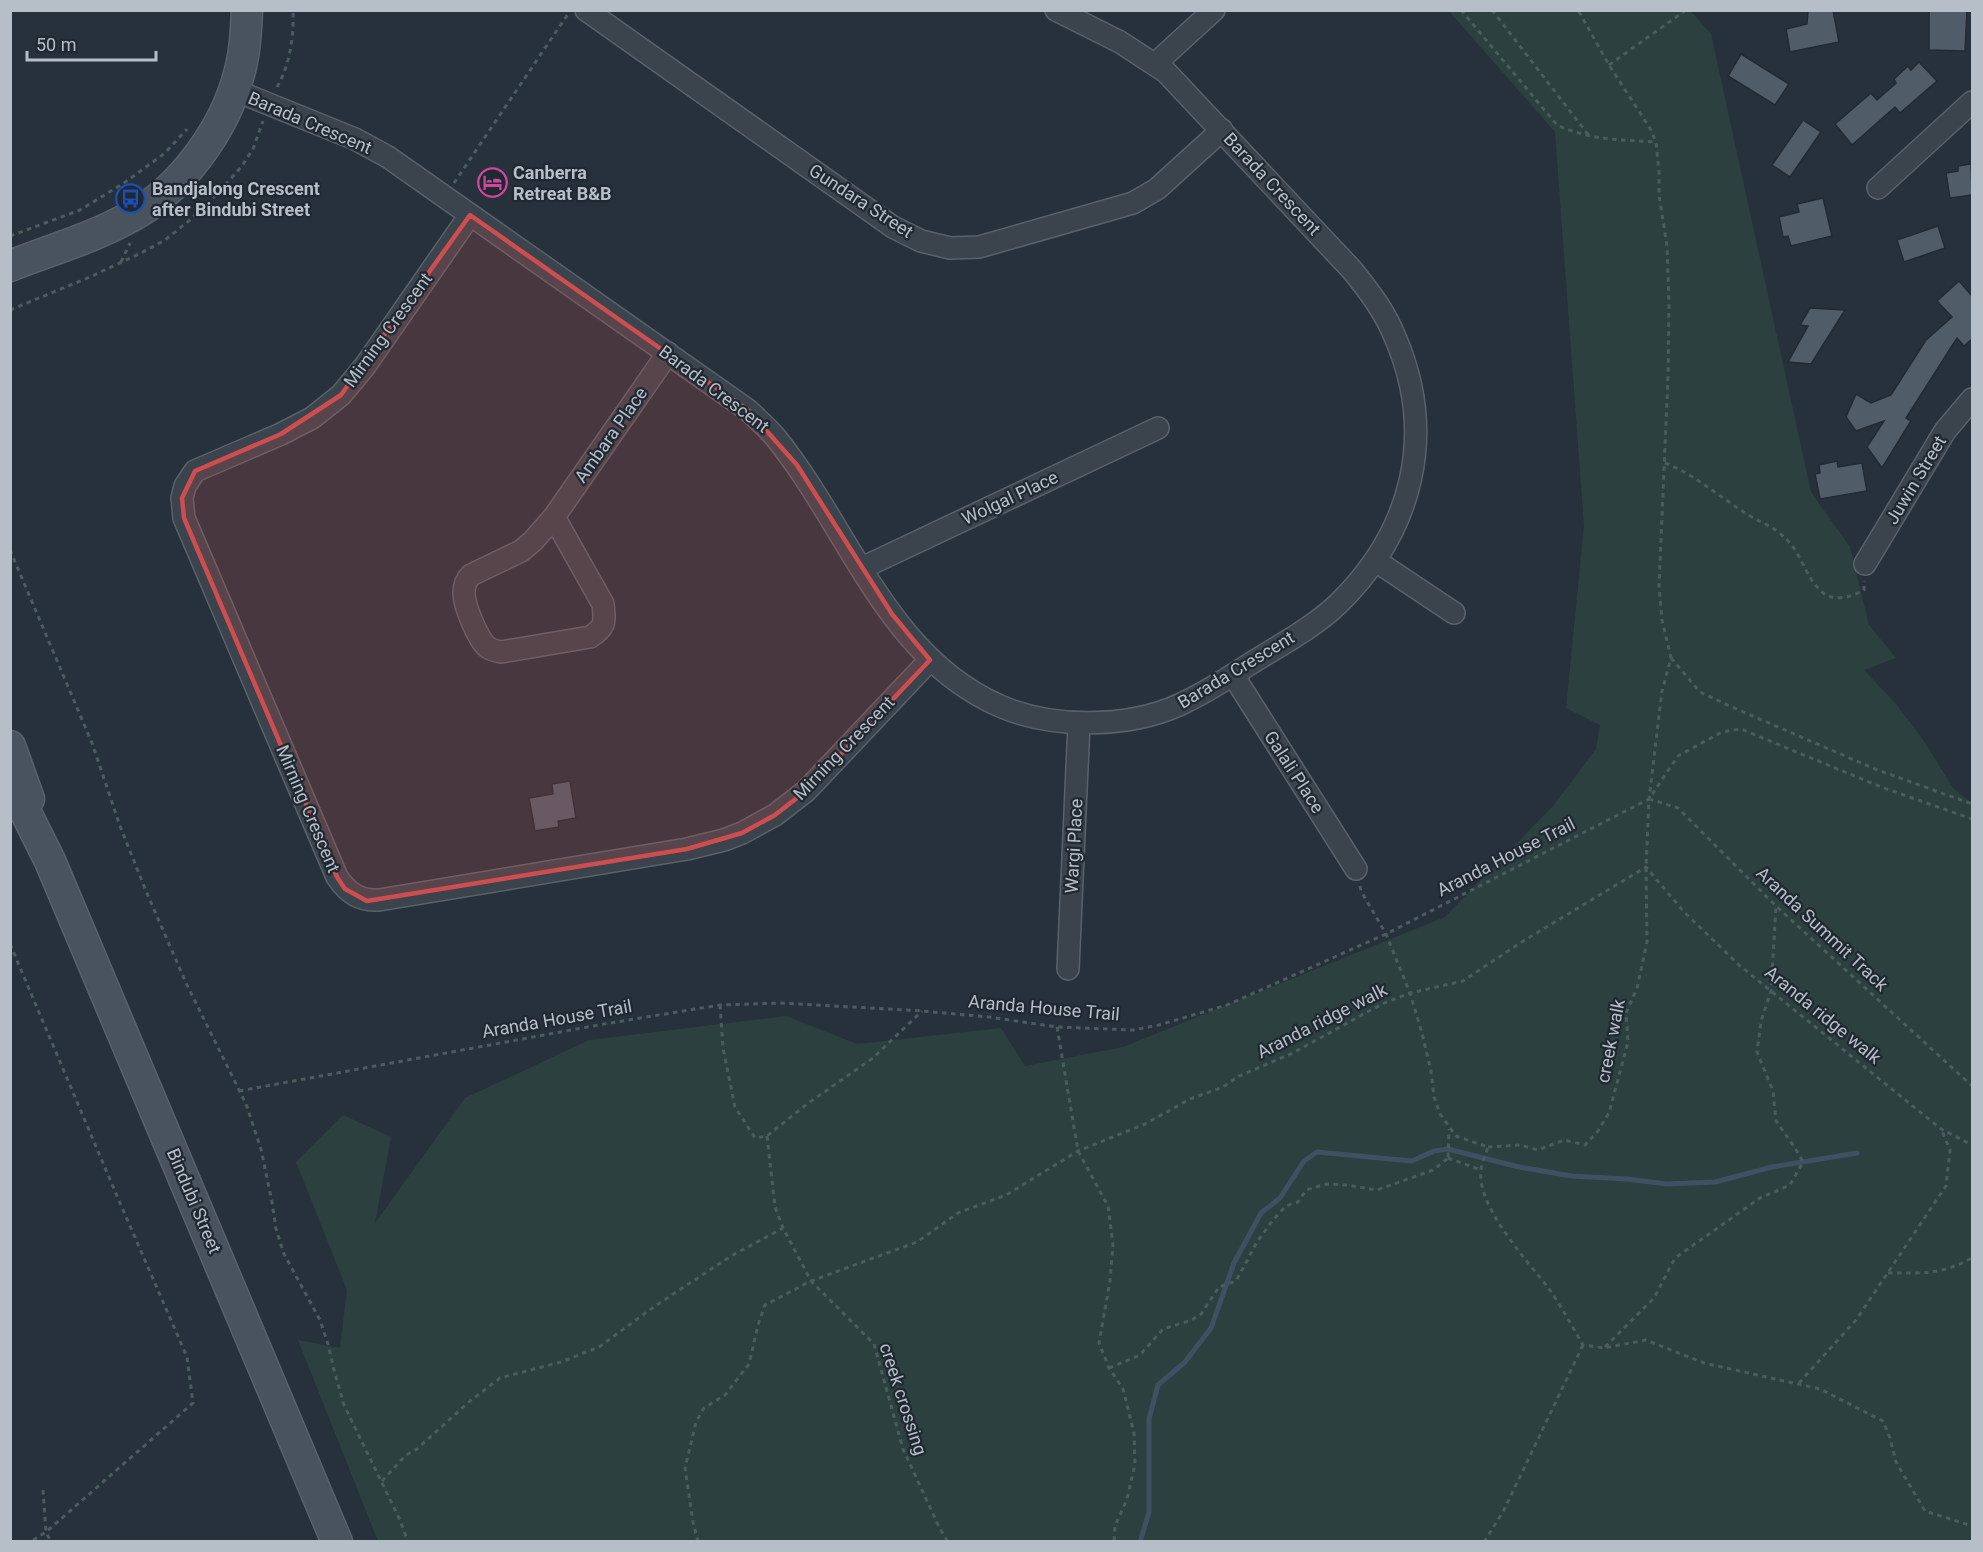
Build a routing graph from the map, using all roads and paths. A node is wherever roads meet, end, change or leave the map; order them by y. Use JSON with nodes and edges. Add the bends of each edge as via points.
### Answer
{"nodes":[{"id":1,"x":247,"y":10,"type":"edge"},
{"id":2,"x":293,"y":10,"type":"edge"},
{"id":3,"x":571,"y":10,"type":"edge"},
{"id":4,"x":586,"y":10,"type":"edge"},
{"id":5,"x":1056,"y":10,"type":"edge"},
{"id":6,"x":1214,"y":10,"type":"edge"},
{"id":7,"x":1461,"y":10,"type":"edge"},
{"id":8,"x":1492,"y":10,"type":"edge"},
{"id":9,"x":1578,"y":10,"type":"edge"},
{"id":10,"x":1686,"y":10,"type":"edge"},
{"id":11,"x":1155,"y":64,"type":"junction"},
{"id":12,"x":1609,"y":65,"type":"junction"},
{"id":13,"x":234,"y":90,"type":"junction"},
{"id":14,"x":273,"y":93,"type":"dead end"},
{"id":15,"x":1972,"y":102,"type":"edge"},
{"id":16,"x":192,"y":123,"type":"dead end"},
{"id":17,"x":1222,"y":130,"type":"junction"},
{"id":18,"x":1590,"y":137,"type":"junction"},
{"id":19,"x":1656,"y":142,"type":"junction"},
{"id":20,"x":1878,"y":188,"type":"dead end"},
{"id":21,"x":444,"y":197,"type":"junction"},
{"id":22,"x":470,"y":215,"type":"junction"},
{"id":23,"x":135,"y":234,"type":"dead end"},
{"id":24,"x":10,"y":236,"type":"edge"},
{"id":25,"x":121,"y":262,"type":"dead end"},
{"id":26,"x":10,"y":266,"type":"edge"},
{"id":27,"x":668,"y":353,"type":"junction"},
{"id":28,"x":1972,"y":399,"type":"edge"},
{"id":29,"x":1158,"y":428,"type":"dead end"},
{"id":30,"x":1665,"y":463,"type":"junction"},
{"id":31,"x":554,"y":517,"type":"junction"},
{"id":32,"x":10,"y":550,"type":"edge"},
{"id":33,"x":1376,"y":561,"type":"junction"},
{"id":34,"x":1865,"y":564,"type":"dead end"},
{"id":35,"x":862,"y":568,"type":"junction"},
{"id":36,"x":1864,"y":590,"type":"dead end"},
{"id":37,"x":1454,"y":613,"type":"dead end"},
{"id":38,"x":1671,"y":658,"type":"junction"},
{"id":39,"x":930,"y":660,"type":"junction"},
{"id":40,"x":1233,"y":675,"type":"junction"},
{"id":41,"x":1079,"y":723,"type":"junction"},
{"id":42,"x":10,"y":747,"type":"edge"},
{"id":43,"x":10,"y":782,"type":"edge"},
{"id":44,"x":1649,"y":799,"type":"junction"},
{"id":45,"x":1972,"y":804,"type":"edge"},
{"id":46,"x":1972,"y":819,"type":"edge"},
{"id":47,"x":50,"y":861,"type":"junction"},
{"id":48,"x":1646,"y":867,"type":"junction"},
{"id":49,"x":1356,"y":869,"type":"joint"},
{"id":50,"x":1776,"y":906,"type":"junction"},
{"id":51,"x":1386,"y":934,"type":"junction"},
{"id":52,"x":10,"y":944,"type":"edge"},
{"id":53,"x":1068,"y":969,"type":"dead end"},
{"id":54,"x":1771,"y":991,"type":"junction"},
{"id":55,"x":1410,"y":993,"type":"junction"},
{"id":56,"x":720,"y":1005,"type":"junction"},
{"id":57,"x":922,"y":1011,"type":"junction"},
{"id":58,"x":1057,"y":1026,"type":"junction"},
{"id":59,"x":1972,"y":1086,"type":"edge"},
{"id":60,"x":239,"y":1091,"type":"junction"},
{"id":61,"x":1449,"y":1129,"type":"junction"},
{"id":62,"x":1941,"y":1129,"type":"junction"},
{"id":63,"x":766,"y":1136,"type":"junction"},
{"id":64,"x":1972,"y":1145,"type":"edge"},
{"id":65,"x":1488,"y":1147,"type":"junction"},
{"id":66,"x":1078,"y":1151,"type":"junction"},
{"id":67,"x":1448,"y":1158,"type":"junction"},
{"id":68,"x":1481,"y":1170,"type":"junction"},
{"id":69,"x":783,"y":1228,"type":"junction"},
{"id":70,"x":1972,"y":1258,"type":"edge"},
{"id":71,"x":1888,"y":1273,"type":"junction"},
{"id":72,"x":811,"y":1281,"type":"junction"},
{"id":73,"x":1583,"y":1345,"type":"junction"},
{"id":74,"x":1604,"y":1348,"type":"junction"},
{"id":75,"x":1109,"y":1368,"type":"junction"},
{"id":76,"x":1799,"y":1383,"type":"junction"},
{"id":77,"x":382,"y":1481,"type":"junction"},
{"id":78,"x":43,"y":1490,"type":"dead end"},
{"id":79,"x":1972,"y":1526,"type":"edge"},
{"id":80,"x":46,"y":1532,"type":"junction"},
{"id":81,"x":30,"y":1542,"type":"edge"},
{"id":82,"x":51,"y":1542,"type":"edge"},
{"id":83,"x":337,"y":1542,"type":"edge"},
{"id":84,"x":408,"y":1542,"type":"edge"},
{"id":85,"x":698,"y":1542,"type":"edge"},
{"id":86,"x":948,"y":1542,"type":"edge"},
{"id":87,"x":1114,"y":1542,"type":"edge"},
{"id":88,"x":1484,"y":1542,"type":"edge"}],
"edges":[{"from":1,"to":13,"type":"main road","via":[[246,39]]},
{"from":2,"to":14,"type":"path","via":[[290,50]]},
{"from":3,"to":21,"type":"path"},
{"from":4,"to":17,"type":"street","name":"Gundara Street","via":[[893,227],[921,241],[950,248],[979,247],[1133,203],[1157,189]]},
{"from":5,"to":11,"type":"street","name":"Barada Crescent"},
{"from":6,"to":11,"type":"street"},
{"from":7,"to":18,"type":"path","via":[[1557,124]]},
{"from":8,"to":18,"type":"path"},
{"from":9,"to":12,"type":"path"},
{"from":10,"to":12,"type":"path"},
{"from":11,"to":17,"type":"street","name":"Barada Crescent"},
{"from":12,"to":19,"type":"path"},
{"from":13,"to":21,"type":"street","name":"Barada Crescent","via":[[355,139]]},
{"from":13,"to":26,"type":"main road","via":[[205,147],[164,193],[132,217]]},
{"from":15,"to":20,"type":"street"},
{"from":16,"to":24,"type":"path","via":[[165,153],[124,183],[80,210]]},
{"from":17,"to":33,"type":"street","name":"Barada Crescent","via":[[1352,270],[1376,301],[1395,336],[1410,385],[1415,455],[1408,494],[1395,529]]},
{"from":18,"to":19,"type":"path"},
{"from":19,"to":30,"type":"path","via":[[1669,276]]},
{"from":21,"to":22,"type":"street","name":"Barada Crescent"},
{"from":22,"to":27,"type":"street","name":"Barada Crescent"},
{"from":22,"to":39,"type":"street","name":"Mirning Crescent","via":[[341,395],[312,418],[195,471],[182,498],[184,518],[345,889],[367,901],[379,900],[687,849],[742,833],[775,815],[806,791]]},
{"from":23,"to":25,"type":"path"},
{"from":27,"to":31,"type":"street","name":"Ambara Place"},
{"from":27,"to":35,"type":"street","name":"Barada Crescent","via":[[748,410],[774,436],[797,465]]},
{"from":28,"to":34,"type":"street","name":"Juwin Street","via":[[1945,431]]},
{"from":29,"to":35,"type":"street","name":"Wolgal Place"},
{"from":30,"to":36,"type":"path","via":[[1752,518],[1770,525],[1790,543],[1822,592],[1837,598]]},
{"from":30,"to":38,"type":"path","via":[[1659,586]]},
{"from":31,"to":31,"type":"street","name":"Ambara Place","via":[[603,604],[605,620],[601,630],[590,637],[494,651],[480,638],[465,602],[466,580],[520,550]]},
{"from":32,"to":60,"type":"path","via":[[92,743],[146,891]]},
{"from":33,"to":37,"type":"street"},
{"from":33,"to":40,"type":"street","name":"Barada Crescent","via":[[1323,617]]},
{"from":35,"to":39,"type":"street","name":"Barada Crescent","via":[[892,614]]},
{"from":38,"to":44,"type":"path","name":"creek walk","via":[[1662,691]]},
{"from":38,"to":45,"type":"path","via":[[1700,692],[1875,769]]},
{"from":39,"to":41,"type":"street","name":"Barada Crescent","via":[[964,687],[1001,706],[1040,719]]},
{"from":40,"to":41,"type":"street","name":"Barada Crescent","via":[[1160,712],[1120,721]]},
{"from":40,"to":49,"type":"street","name":"Galali Place"},
{"from":41,"to":53,"type":"street","name":"Wargi Place"},
{"from":42,"to":47,"type":"main road","name":"Bindubi Street"},
{"from":43,"to":47,"type":"main road","name":"Bindubi Street"},
{"from":44,"to":46,"type":"path","name":"Aranda House Trail","via":[[1678,756],[1722,732],[1741,729],[1881,787]]},
{"from":44,"to":48,"type":"path","name":"creek walk"},
{"from":44,"to":50,"type":"path","name":"Aranda Summit Track","via":[[1678,808]]},
{"from":44,"to":51,"type":"path","name":"Aranda House Trail"},
{"from":47,"to":83,"type":"main road","name":"Bindubi Street"},
{"from":48,"to":54,"type":"path","name":"Aranda ridge walk","via":[[1684,912]]},
{"from":48,"to":55,"type":"path","name":"Aranda ridge walk","via":[[1464,981]]},
{"from":48,"to":65,"type":"path","name":"creek walk","via":[[1647,942],[1626,1013],[1628,1042],[1609,1113],[1585,1146],[1564,1140],[1538,1150],[1520,1144]]},
{"from":49,"to":51,"type":"path","via":[[1361,891]]},
{"from":50,"to":54,"type":"path"},
{"from":50,"to":59,"type":"path","name":"Aranda Summit Track"},
{"from":51,"to":55,"type":"path"},
{"from":51,"to":58,"type":"path","name":"Aranda House Trail","via":[[1227,1005],[1159,1025],[1133,1030]]},
{"from":52,"to":80,"type":"path","via":[[188,1358],[193,1403]]},
{"from":54,"to":62,"type":"path","name":"Aranda ridge walk"},
{"from":54,"to":74,"type":"path","via":[[1761,1021],[1757,1052],[1773,1091],[1776,1121],[1803,1162],[1790,1185],[1760,1198],[1675,1258],[1654,1298]]},
{"from":55,"to":61,"type":"path","via":[[1434,1097]]},
{"from":55,"to":66,"type":"path","name":"Aranda ridge walk","via":[[1223,1087]]},
{"from":56,"to":57,"type":"path","name":"Aranda House Trail","via":[[781,1003]]},
{"from":56,"to":60,"type":"path","name":"Aranda House Trail"},
{"from":56,"to":63,"type":"path","via":[[723,1048],[735,1107],[755,1138]]},
{"from":57,"to":58,"type":"path","name":"Aranda House Trail"},
{"from":57,"to":63,"type":"path","via":[[873,1058]]},
{"from":58,"to":66,"type":"path"},
{"from":60,"to":77,"type":"path","via":[[261,1149],[276,1229],[285,1254],[320,1320],[344,1405]]},
{"from":61,"to":65,"type":"path","via":[[1456,1136]]},
{"from":61,"to":67,"type":"path"},
{"from":62,"to":64,"type":"path","name":"Aranda ridge walk"},
{"from":62,"to":71,"type":"path","via":[[1950,1150],[1946,1186]]},
{"from":63,"to":69,"type":"path","name":"creek crossing","via":[[775,1208]]},
{"from":65,"to":68,"type":"path"},
{"from":66,"to":72,"type":"path","name":"Aranda ridge walk","via":[[1006,1195],[958,1213],[917,1242]]},
{"from":66,"to":75,"type":"path","via":[[1108,1206],[1113,1245],[1100,1343]]},
{"from":67,"to":68,"type":"path"},
{"from":67,"to":75,"type":"path","via":[[1433,1170],[1377,1190],[1326,1184],[1306,1190],[1298,1202],[1286,1206],[1273,1220],[1236,1281],[1219,1287],[1202,1314],[1162,1329],[1140,1354]]},
{"from":68,"to":73,"type":"path","via":[[1483,1189],[1492,1209]]},
{"from":69,"to":72,"type":"path","name":"creek crossing"},
{"from":69,"to":77,"type":"path","via":[[731,1256],[599,1347],[500,1378],[406,1455]]},
{"from":70,"to":71,"type":"path","via":[[1944,1270]]},
{"from":71,"to":76,"type":"path","via":[[1856,1320]]},
{"from":72,"to":85,"type":"path","name":"Aranda ridge walk","via":[[765,1305],[749,1364],[725,1395],[704,1408],[696,1422],[685,1468]]},
{"from":72,"to":86,"type":"path","name":"creek crossing","via":[[874,1344],[903,1449]]},
{"from":73,"to":74,"type":"path"},
{"from":73,"to":88,"type":"path","via":[[1504,1510]]},
{"from":74,"to":76,"type":"path","via":[[1646,1340],[1704,1363]]},
{"from":75,"to":87,"type":"path","via":[[1123,1389],[1134,1433],[1135,1464],[1128,1499],[1115,1526]]},
{"from":76,"to":79,"type":"path","via":[[1820,1389],[1883,1421],[1896,1462],[1925,1511]]},
{"from":77,"to":84,"type":"path"},
{"from":78,"to":80,"type":"path"},
{"from":80,"to":81,"type":"path"},
{"from":80,"to":82,"type":"path"}]}
